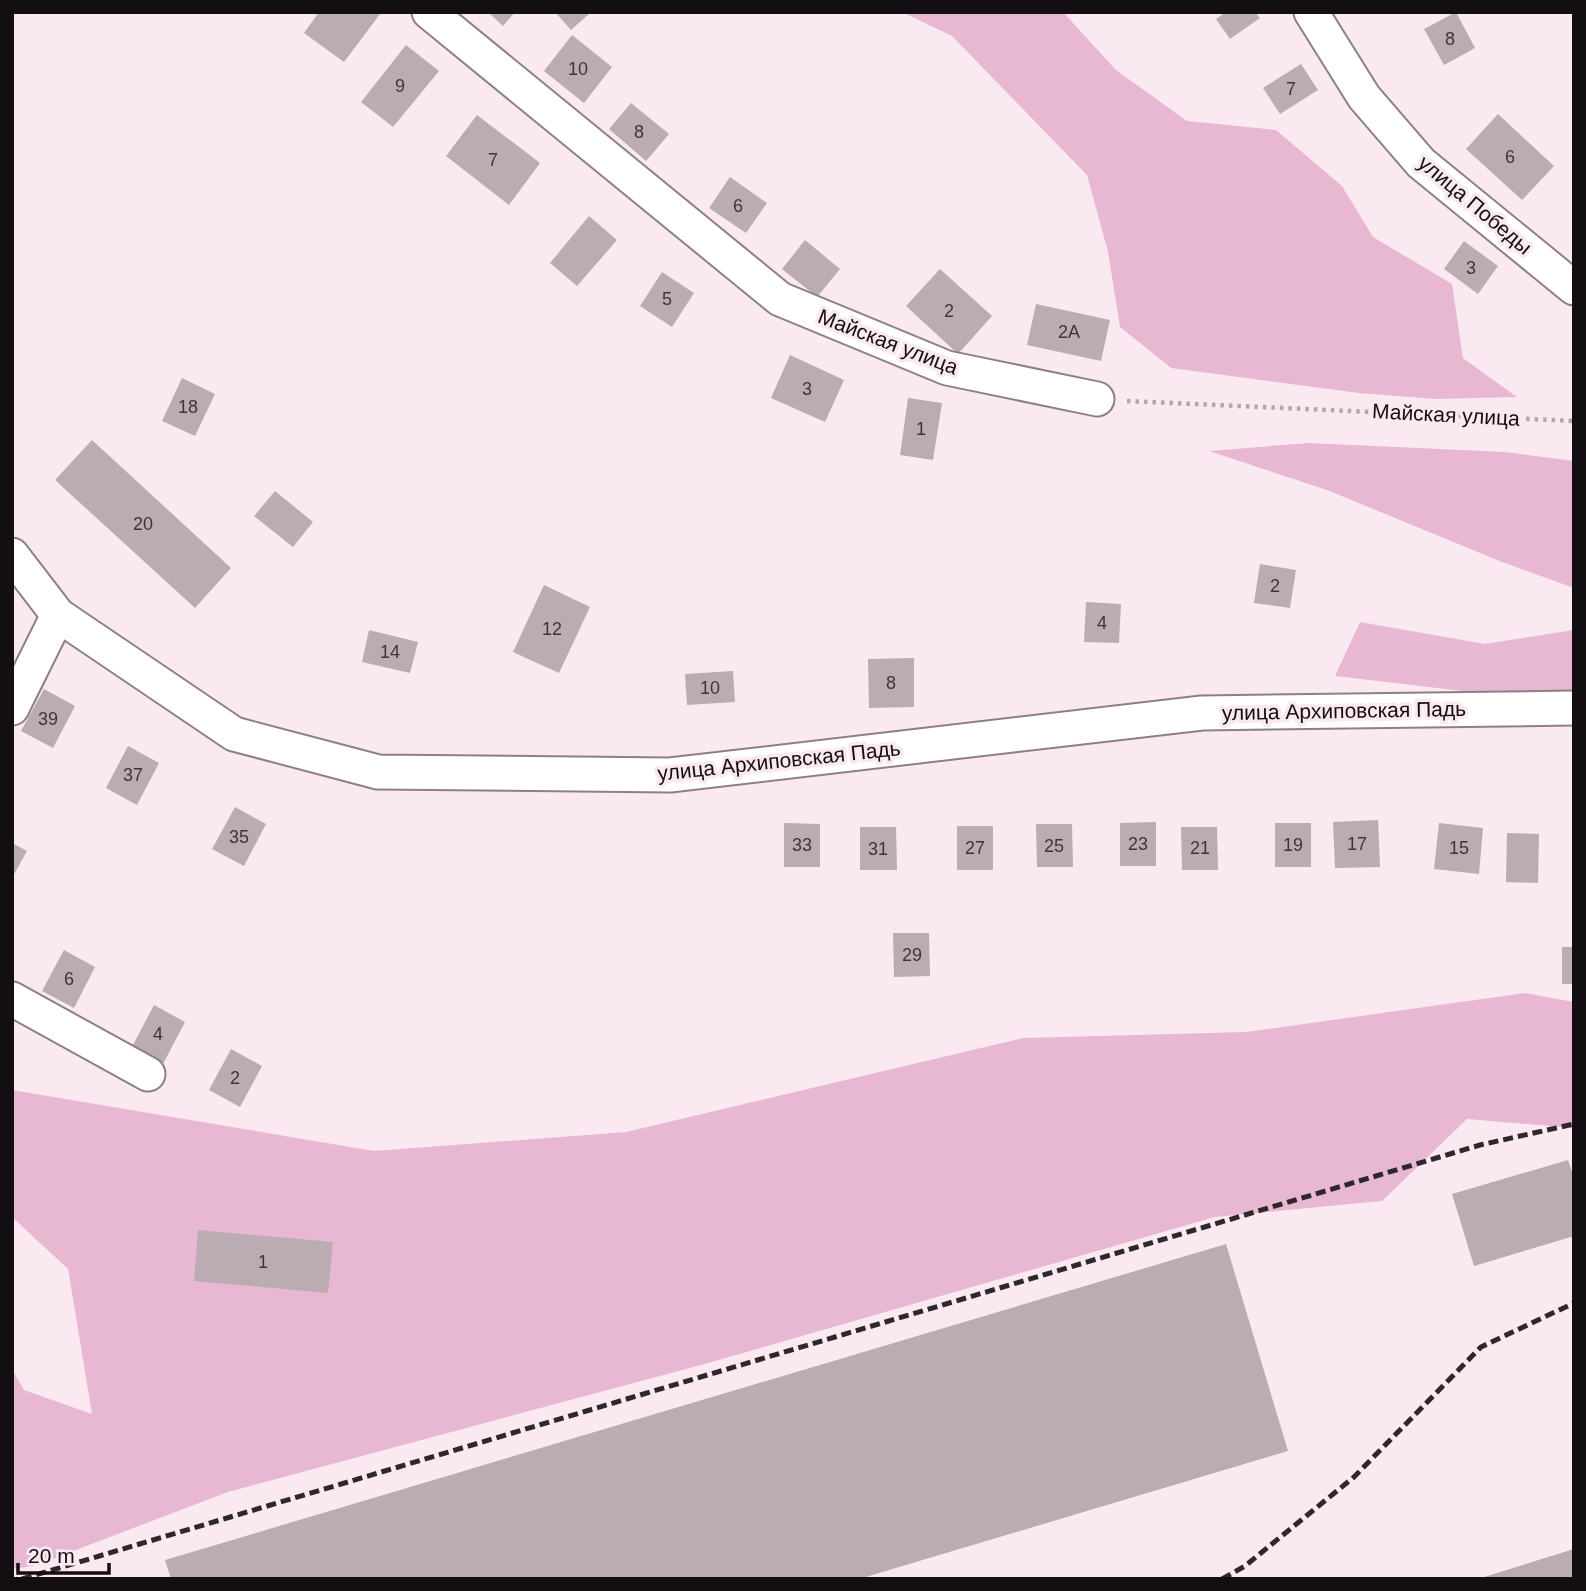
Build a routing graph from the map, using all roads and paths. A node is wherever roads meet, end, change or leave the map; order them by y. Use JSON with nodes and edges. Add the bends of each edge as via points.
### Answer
{"nodes":[{"id":1,"x":429,"y":12,"type":"edge"},
{"id":2,"x":1311,"y":12,"type":"edge"},
{"id":3,"x":1574,"y":288,"type":"edge"},
{"id":4,"x":1097,"y":399,"type":"joint"},
{"id":5,"x":1574,"y":421,"type":"edge"},
{"id":6,"x":12,"y":555,"type":"edge"},
{"id":7,"x":58,"y":615,"type":"junction"},
{"id":8,"x":12,"y":708,"type":"edge"},
{"id":9,"x":1574,"y":708,"type":"edge"},
{"id":10,"x":12,"y":999,"type":"edge"},
{"id":11,"x":148,"y":1074,"type":"dead end"}],
"edges":[{"from":1,"to":4,"type":"street","name":"Майская улица","via":[[780,299],[947,368]]},
{"from":2,"to":3,"type":"street","name":"улица Победы","via":[[1364,97],[1421,163]]},
{"from":4,"to":5,"type":"path","name":"Майская улица"},
{"from":6,"to":7,"type":"street","name":"улица Архиповская Падь"},
{"from":7,"to":8,"type":"street"},
{"from":7,"to":9,"type":"street","name":"улица Архиповская Падь","via":[[234,734],[378,772],[670,775],[1202,713]]},
{"from":10,"to":11,"type":"street"}]}
